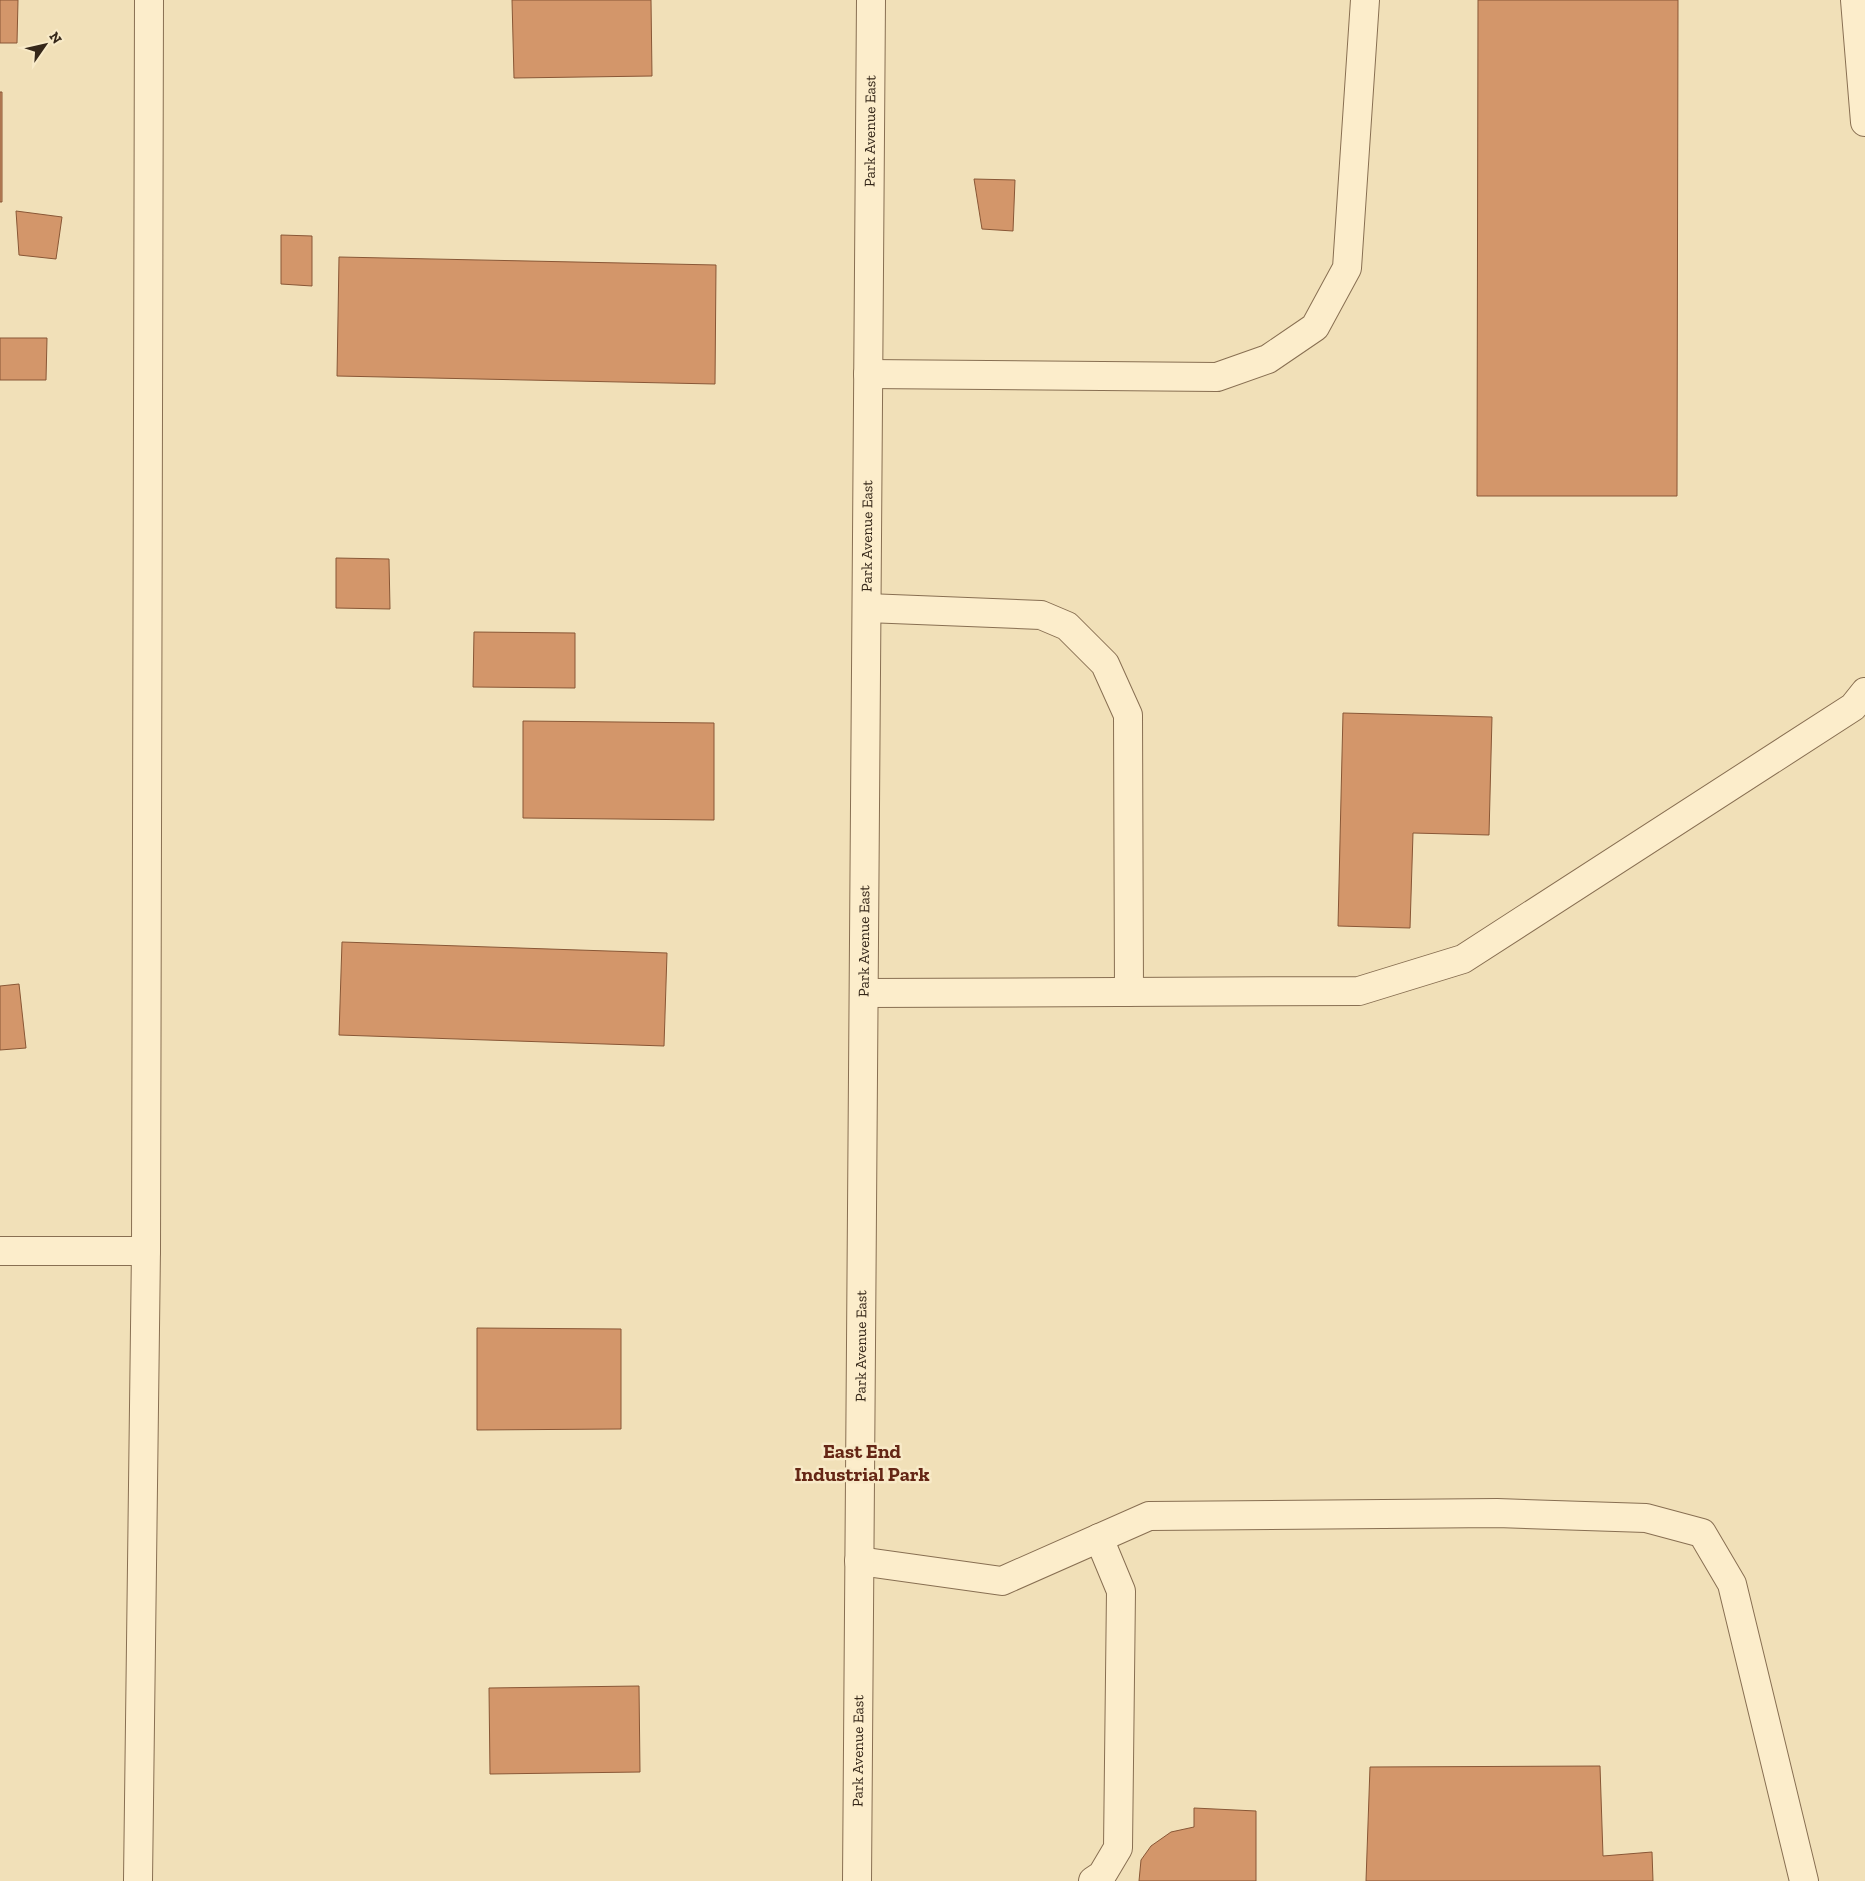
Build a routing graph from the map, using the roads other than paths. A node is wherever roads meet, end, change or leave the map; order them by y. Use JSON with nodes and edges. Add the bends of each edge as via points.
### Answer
{"nodes":[{"id":1,"x":149,"y":0,"type":"edge"},
{"id":2,"x":871,"y":0,"type":"edge"},
{"id":3,"x":1365,"y":0,"type":"edge"},
{"id":4,"x":1855,"y":0,"type":"edge"},
{"id":5,"x":1865,"y":122,"type":"edge"},
{"id":6,"x":868,"y":374,"type":"junction"},
{"id":7,"x":867,"y":608,"type":"junction"},
{"id":8,"x":1865,"y":692,"type":"edge"},
{"id":9,"x":1129,"y":992,"type":"junction"},
{"id":10,"x":864,"y":993,"type":"junction"},
{"id":11,"x":0,"y":1251,"type":"edge"},
{"id":12,"x":146,"y":1252,"type":"junction"},
{"id":13,"x":1099,"y":1538,"type":"junction"},
{"id":14,"x":859,"y":1561,"type":"junction"},
{"id":15,"x":138,"y":1881,"type":"edge"},
{"id":16,"x":857,"y":1881,"type":"edge"},
{"id":17,"x":1094,"y":1881,"type":"edge"},
{"id":18,"x":1804,"y":1881,"type":"edge"}],
"edges":[{"from":1,"to":12,"type":"street"},
{"from":2,"to":6,"type":"street","name":"Park Avenue East"},
{"from":3,"to":6,"type":"street","via":[[1347,268],[1315,327],[1268,358],[1217,377]]},
{"from":4,"to":5,"type":"street"},
{"from":6,"to":7,"type":"street","name":"Park Avenue East"},
{"from":7,"to":9,"type":"street","via":[[1041,615],[1067,626],[1105,664],[1128,715]]},
{"from":7,"to":10,"type":"street","name":"Park Avenue East"},
{"from":8,"to":9,"type":"street","via":[[1853,707],[1463,960],[1359,991]]},
{"from":9,"to":10,"type":"street"},
{"from":10,"to":14,"type":"street","name":"Park Avenue East"},
{"from":11,"to":12,"type":"street"},
{"from":12,"to":15,"type":"street"},
{"from":13,"to":14,"type":"street","via":[[1002,1581]]},
{"from":13,"to":17,"type":"street","via":[[1121,1591],[1118,1848],[1102,1876]]},
{"from":13,"to":18,"type":"street","via":[[1149,1516],[1497,1513],[1646,1518],[1702,1534],[1732,1584]]},
{"from":14,"to":16,"type":"street","name":"Park Avenue East"}]}
